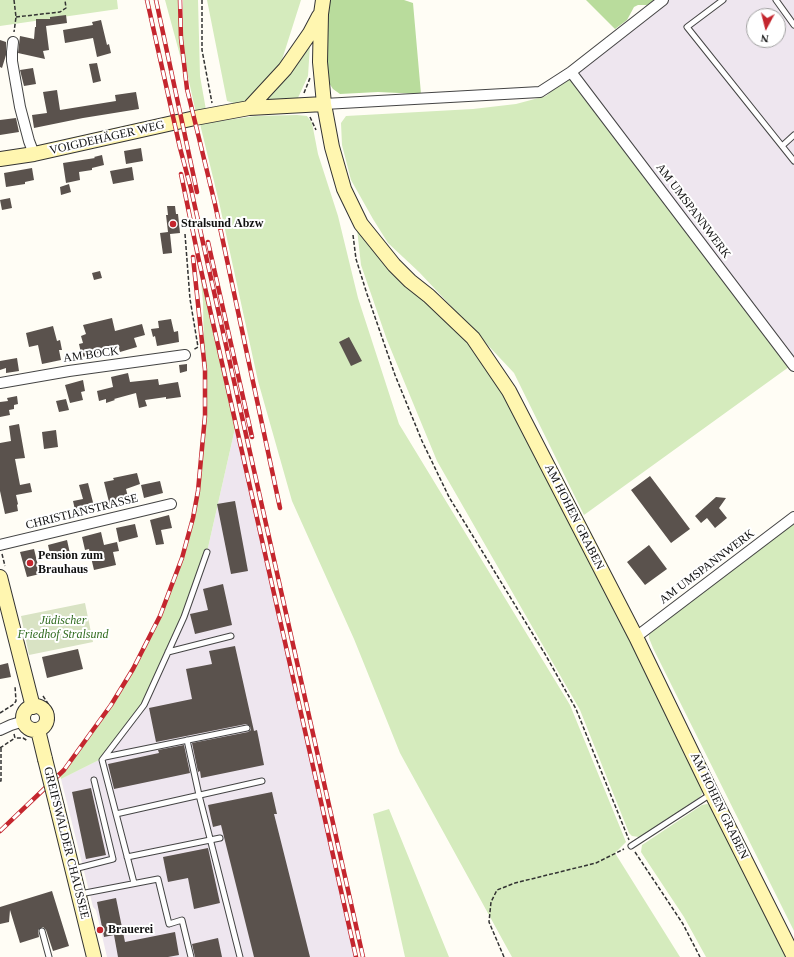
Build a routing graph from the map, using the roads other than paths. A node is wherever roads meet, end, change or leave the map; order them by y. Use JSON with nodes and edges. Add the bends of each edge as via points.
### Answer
{"nodes":[{"id":1,"x":323,"y":0,"type":"edge"},
{"id":2,"x":663,"y":0,"type":"edge"},
{"id":3,"x":723,"y":0,"type":"edge"},
{"id":4,"x":776,"y":0,"type":"edge"},
{"id":5,"x":321,"y":14,"type":"junction"},
{"id":6,"x":794,"y":25,"type":"edge"},
{"id":7,"x":13,"y":42,"type":"road end"},
{"id":8,"x":571,"y":72,"type":"junction"},
{"id":9,"x":324,"y":104,"type":"junction"},
{"id":10,"x":249,"y":108,"type":"junction"},
{"id":11,"x":794,"y":135,"type":"edge"},
{"id":12,"x":782,"y":146,"type":"junction"},
{"id":13,"x":34,"y":154,"type":"junction"},
{"id":14,"x":0,"y":159,"type":"edge"},
{"id":15,"x":794,"y":161,"type":"edge"},
{"id":16,"x":186,"y":355,"type":"road end"},
{"id":17,"x":794,"y":366,"type":"edge"},
{"id":18,"x":0,"y":383,"type":"edge"},
{"id":19,"x":171,"y":504,"type":"dead end"},
{"id":20,"x":794,"y":517,"type":"edge"},
{"id":21,"x":0,"y":545,"type":"edge"},
{"id":22,"x":207,"y":552,"type":"dead end"},
{"id":23,"x":0,"y":577,"type":"edge"},
{"id":24,"x":4,"y":606,"type":"edge"},
{"id":25,"x":231,"y":636,"type":"dead end"},
{"id":26,"x":636,"y":637,"type":"junction"},
{"id":27,"x":168,"y":652,"type":"junction"},
{"id":28,"x":33,"y":707,"type":"junction"},
{"id":29,"x":17,"y":723,"type":"junction"},
{"id":30,"x":246,"y":728,"type":"dead end"},
{"id":31,"x":0,"y":730,"type":"edge"},
{"id":32,"x":44,"y":730,"type":"junction"},
{"id":33,"x":187,"y":740,"type":"junction"},
{"id":34,"x":104,"y":757,"type":"junction"},
{"id":35,"x":94,"y":780,"type":"dead end"},
{"id":36,"x":262,"y":781,"type":"dead end"},
{"id":37,"x":712,"y":794,"type":"junction"},
{"id":38,"x":199,"y":795,"type":"junction"},
{"id":39,"x":116,"y":814,"type":"junction"},
{"id":40,"x":220,"y":838,"type":"dead end"},
{"id":41,"x":210,"y":840,"type":"junction"},
{"id":42,"x":631,"y":846,"type":"road end"},
{"id":43,"x":127,"y":857,"type":"junction"},
{"id":44,"x":73,"y":869,"type":"junction"},
{"id":45,"x":134,"y":883,"type":"junction"},
{"id":46,"x":79,"y":894,"type":"junction"},
{"id":47,"x":42,"y":931,"type":"dead end"},
{"id":48,"x":49,"y":957,"type":"edge"},
{"id":49,"x":94,"y":957,"type":"edge"},
{"id":50,"x":191,"y":957,"type":"edge"},
{"id":51,"x":240,"y":957,"type":"edge"},
{"id":52,"x":794,"y":957,"type":"edge"}],
"edges":[{"from":1,"to":5,"type":"street"},
{"from":2,"to":8,"type":"street"},
{"from":3,"to":12,"type":"lane","via":[[687,26]]},
{"from":4,"to":6,"type":"lane"},
{"from":5,"to":9,"type":"street","via":[[320,62]]},
{"from":5,"to":10,"type":"street","via":[[285,69]]},
{"from":7,"to":13,"type":"street","via":[[12,61],[20,107]]},
{"from":8,"to":9,"type":"street","via":[[540,92]]},
{"from":8,"to":17,"type":"street","name":"AM UMSPANNWERK"},
{"from":9,"to":10,"type":"street","name":"VOIGDEHÄGER WEG"},
{"from":9,"to":26,"type":"street","name":"AM HOHEN GRABEN","via":[[332,147],[344,189],[361,224],[399,270],[473,338],[492,365],[509,391]]},
{"from":10,"to":13,"type":"street","name":"VOIGDEHÄGER WEG"},
{"from":11,"to":12,"type":"lane"},
{"from":12,"to":15,"type":"lane"},
{"from":13,"to":14,"type":"street","name":"VOIGDEHÄGER WEG"},
{"from":16,"to":18,"type":"street","name":"AM BOCK"},
{"from":19,"to":21,"type":"street","name":"CHRISTIANSTRASSE"},
{"from":20,"to":26,"type":"street","name":"AM UMSPANNWERK"},
{"from":22,"to":27,"type":"lane","via":[[184,617]]},
{"from":23,"to":24,"type":"street"},
{"from":24,"to":28,"type":"street"},
{"from":25,"to":27,"type":"lane"},
{"from":26,"to":37,"type":"street","name":"AM HOHEN GRABEN"},
{"from":27,"to":34,"type":"lane","via":[[144,705]]},
{"from":28,"to":29,"type":"street","via":[[26,710]]},
{"from":28,"to":32,"type":"street","via":[[44,710],[47,718]]},
{"from":29,"to":31,"type":"street"},
{"from":29,"to":32,"type":"street","via":[[31,730]]},
{"from":30,"to":33,"type":"lane"},
{"from":32,"to":44,"type":"street","name":"GREIFSWALDER CHAUSSEE","bridge":true,"via":[[45,759]]},
{"from":33,"to":34,"type":"lane"},
{"from":33,"to":38,"type":"lane"},
{"from":34,"to":39,"type":"lane","via":[[102,760]]},
{"from":35,"to":44,"type":"lane","via":[[113,860]]},
{"from":36,"to":38,"type":"lane"},
{"from":37,"to":42,"type":"lane"},
{"from":37,"to":52,"type":"street","name":"AM HOHEN GRABEN"},
{"from":38,"to":39,"type":"lane"},
{"from":38,"to":41,"type":"lane"},
{"from":39,"to":43,"type":"lane"},
{"from":40,"to":41,"type":"lane"},
{"from":41,"to":43,"type":"lane"},
{"from":41,"to":51,"type":"lane"},
{"from":43,"to":45,"type":"lane"},
{"from":44,"to":46,"type":"street","name":"GREIFSWALDER CHAUSSEE"},
{"from":45,"to":46,"type":"lane"},
{"from":45,"to":50,"type":"lane","via":[[158,879],[169,924],[182,920]]},
{"from":46,"to":49,"type":"street","name":"GREIFSWALDER CHAUSSEE"},
{"from":47,"to":48,"type":"lane"}]}
